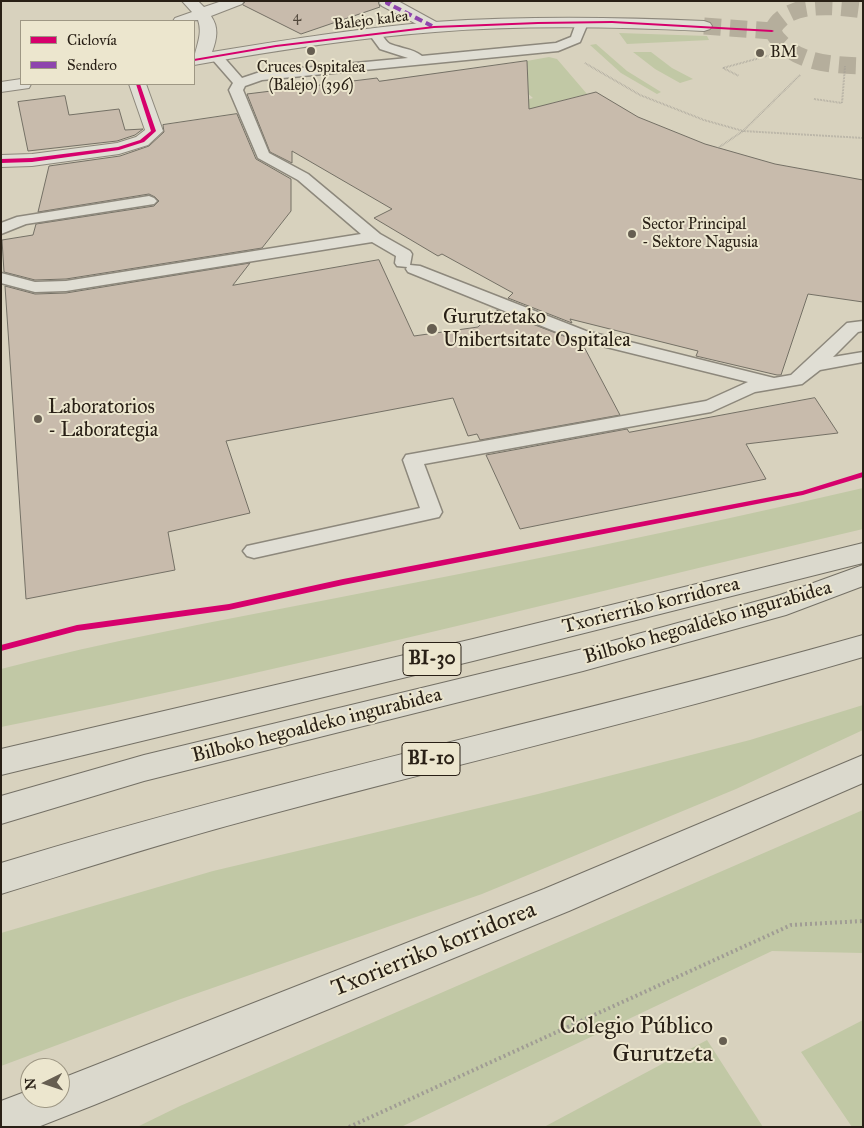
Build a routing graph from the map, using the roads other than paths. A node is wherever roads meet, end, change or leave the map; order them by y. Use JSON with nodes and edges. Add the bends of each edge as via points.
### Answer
{"nodes":[{"id":1,"x":189,"y":1,"type":"edge"},
{"id":2,"x":237,"y":1,"type":"edge"},
{"id":3,"x":391,"y":1,"type":"edge"},
{"id":4,"x":202,"y":22,"type":"edge"},
{"id":5,"x":582,"y":23,"type":"junction"},
{"id":6,"x":704,"y":26,"type":"tunnel mouth"},
{"id":7,"x":434,"y":27,"type":"junction"},
{"id":8,"x":375,"y":34,"type":"junction"},
{"id":9,"x":204,"y":58,"type":"edge"},
{"id":10,"x":418,"y":60,"type":"junction"},
{"id":11,"x":240,"y":83,"type":"junction"},
{"id":12,"x":20,"y":84,"type":"edge"},
{"id":13,"x":138,"y":85,"type":"edge"},
{"id":14,"x":1,"y":86,"type":"edge"},
{"id":15,"x":1,"y":161,"type":"edge"},
{"id":16,"x":150,"y":200,"type":"dead end"},
{"id":17,"x":3,"y":210,"type":"dead end"},
{"id":18,"x":22,"y":220,"type":"junction"},
{"id":19,"x":1,"y":229,"type":"edge"},
{"id":20,"x":374,"y":236,"type":"junction"},
{"id":21,"x":1,"y":278,"type":"edge"},
{"id":22,"x":863,"y":326,"type":"edge"},
{"id":23,"x":863,"y":357,"type":"edge"},
{"id":24,"x":814,"y":365,"type":"junction"},
{"id":25,"x":774,"y":384,"type":"junction"},
{"id":26,"x":254,"y":551,"type":"dead end"},
{"id":27,"x":863,"y":553,"type":"edge"},
{"id":28,"x":863,"y":576,"type":"edge"},
{"id":29,"x":863,"y":646,"type":"edge"},
{"id":30,"x":1,"y":762,"type":"edge"},
{"id":31,"x":863,"y":768,"type":"edge"},
{"id":32,"x":1,"y":810,"type":"edge"},
{"id":33,"x":1,"y":879,"type":"edge"},
{"id":34,"x":110,"y":1080,"type":"junction"},
{"id":35,"x":1,"y":1120,"type":"edge"},
{"id":36,"x":38,"y":1127,"type":"edge"}],
"edges":[{"from":1,"to":4,"type":"street"},
{"from":2,"to":4,"type":"street"},
{"from":3,"to":7,"type":"street","name":"Balejo kalea","via":[[387,3]]},
{"from":4,"to":9,"type":"street","via":[[209,39]]},
{"from":5,"to":6,"type":"street","name":"Balejo kalea"},
{"from":5,"to":7,"type":"street","name":"Balejo kalea"},
{"from":5,"to":10,"type":"lane","via":[[576,39],[558,47]]},
{"from":7,"to":8,"type":"street","name":"Balejo kalea"},
{"from":8,"to":9,"type":"street","name":"Balejo kalea"},
{"from":8,"to":10,"type":"lane","via":[[384,46],[410,53]]},
{"from":9,"to":11,"type":"lane"},
{"from":10,"to":11,"type":"lane","via":[[260,76]]},
{"from":11,"to":20,"type":"lane","via":[[236,90],[263,155],[303,177]]},
{"from":12,"to":14,"type":"street"},
{"from":13,"to":15,"type":"street","via":[[154,131],[142,141],[119,148]]},
{"from":16,"to":18,"type":"lane"},
{"from":17,"to":18,"type":"lane"},
{"from":18,"to":19,"type":"lane"},
{"from":20,"to":21,"type":"lane","via":[[66,286],[35,286]]},
{"from":20,"to":25,"type":"lane","via":[[404,254],[409,266],[580,335]]},
{"from":22,"to":24,"type":"lane","via":[[853,327]]},
{"from":23,"to":24,"type":"lane"},
{"from":24,"to":25,"type":"lane","via":[[796,380]]},
{"from":25,"to":26,"type":"lane","via":[[751,387],[711,406],[413,460],[432,512]]},
{"from":27,"to":30,"type":"highway","name":"Txorierriko korridorea","number":"BI-30","via":[[482,648]]},
{"from":28,"to":32,"type":"highway","name":"Bilboko hegoaldeko ingurabidea","via":[[786,604],[583,660],[144,768]]},
{"from":29,"to":33,"type":"highway","number":"BI-10","via":[[692,694],[151,833]]},
{"from":31,"to":34,"type":"highway","name":"Txorierriko korridorea","via":[[754,818]]},
{"from":34,"to":35,"type":"highway","name":"Txorierriko korridorea"},
{"from":34,"to":36,"type":"highway"}]}
